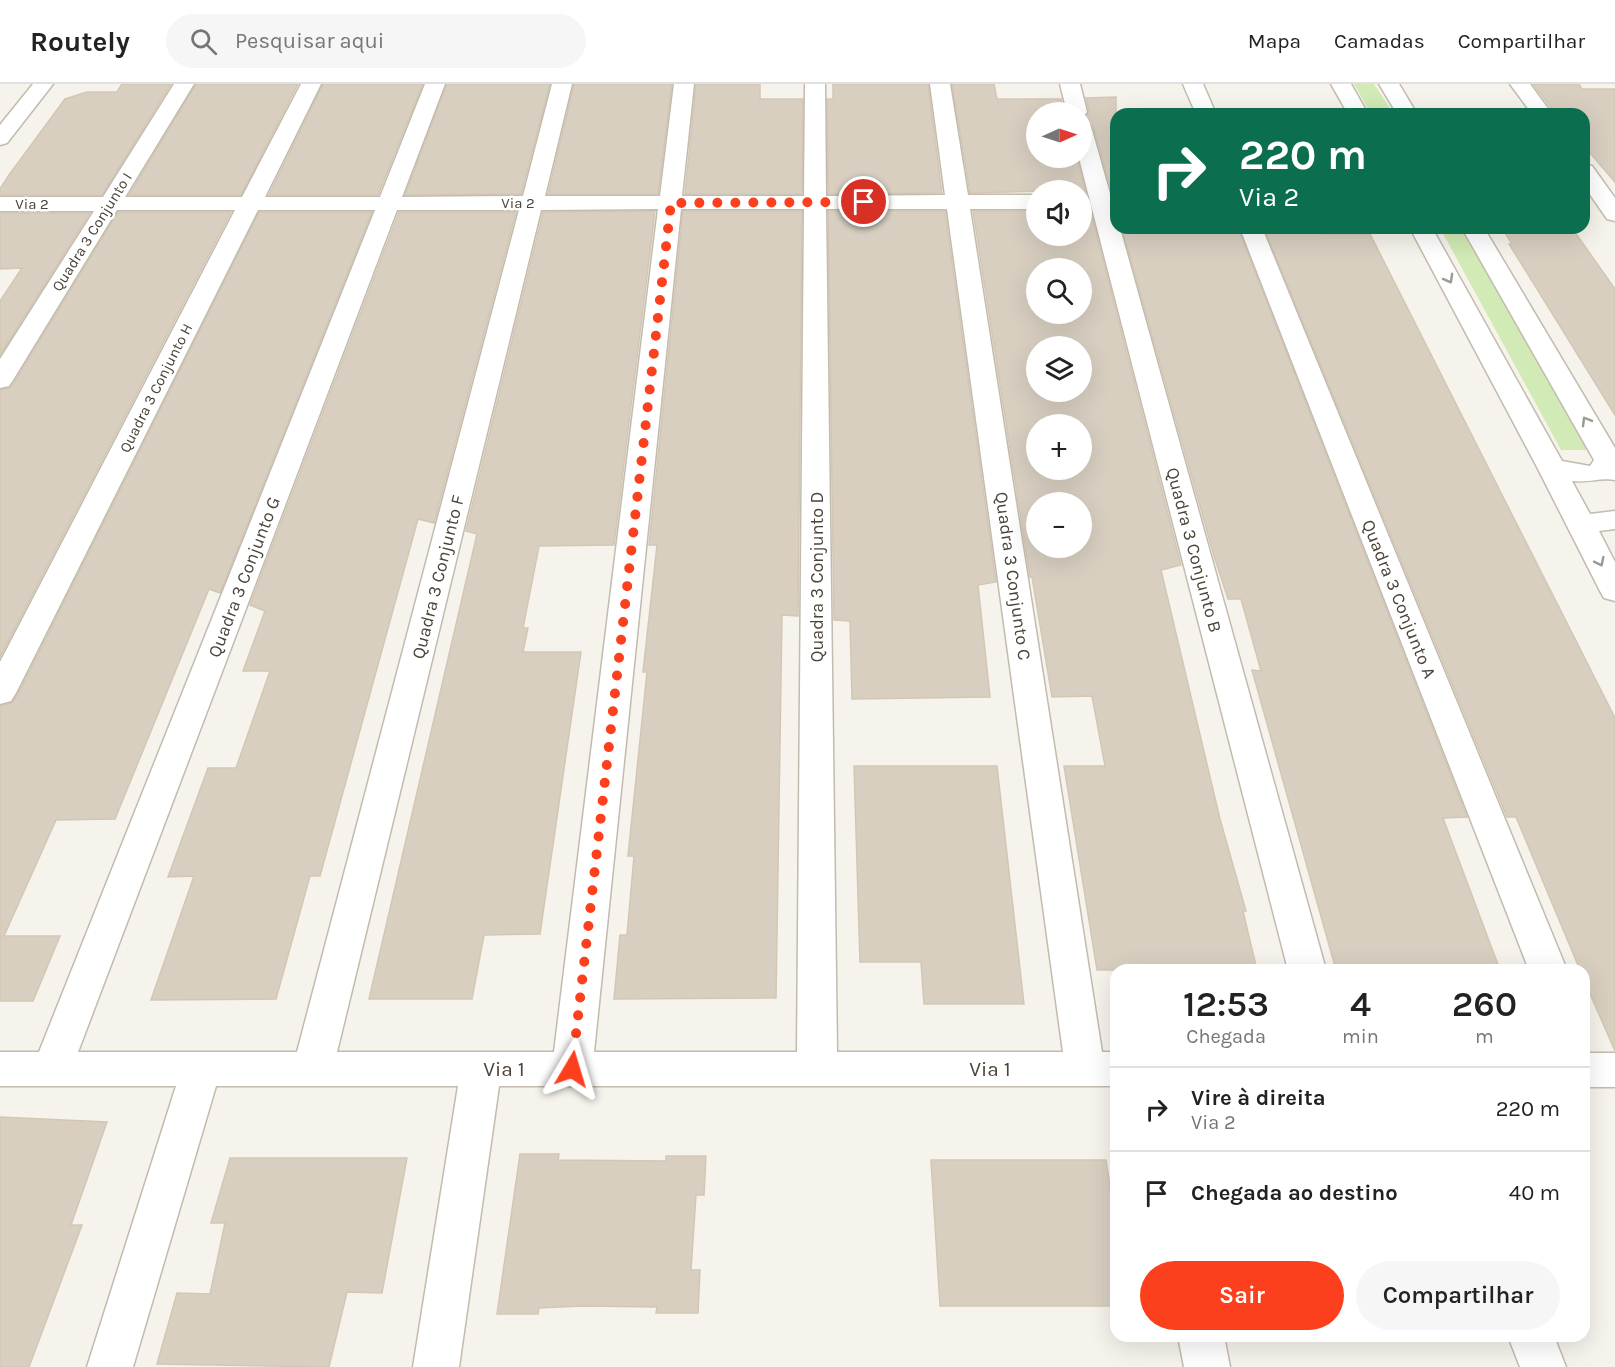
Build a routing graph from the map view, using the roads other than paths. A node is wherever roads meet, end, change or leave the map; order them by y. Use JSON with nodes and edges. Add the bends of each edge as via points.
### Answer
{"nodes":[{"id":1,"x":43,"y":84,"type":"edge"},
{"id":2,"x":184,"y":84,"type":"edge"},
{"id":3,"x":311,"y":84,"type":"edge"},
{"id":4,"x":435,"y":84,"type":"edge"},
{"id":5,"x":562,"y":84,"type":"edge"},
{"id":6,"x":684,"y":84,"type":"edge"},
{"id":7,"x":815,"y":84,"type":"edge"},
{"id":8,"x":940,"y":84,"type":"edge"},
{"id":9,"x":1070,"y":84,"type":"edge"},
{"id":10,"x":1193,"y":84,"type":"edge"},
{"id":11,"x":1341,"y":84,"type":"edge"},
{"id":12,"x":1389,"y":84,"type":"edge"},
{"id":13,"x":1520,"y":84,"type":"edge"},
{"id":14,"x":1074,"y":102,"type":"edge"},
{"id":15,"x":1203,"y":108,"type":"edge"},
{"id":16,"x":1355,"y":108,"type":"edge"},
{"id":17,"x":1403,"y":108,"type":"edge"},
{"id":18,"x":1538,"y":108,"type":"edge"},
{"id":19,"x":0,"y":139,"type":"edge"},
{"id":20,"x":1091,"y":168,"type":"edge"},
{"id":21,"x":1590,"y":180,"type":"edge"},
{"id":22,"x":1604,"y":201,"type":"edge"},
{"id":23,"x":816,"y":202,"type":"junction"},
{"id":24,"x":958,"y":202,"type":"junction"},
{"id":25,"x":1026,"y":202,"type":"edge"},
{"id":26,"x":1099,"y":202,"type":"edge"},
{"id":27,"x":534,"y":203,"type":"junction"},
{"id":28,"x":671,"y":203,"type":"junction"},
{"id":29,"x":0,"y":204,"type":"edge"},
{"id":30,"x":110,"y":204,"type":"junction"},
{"id":31,"x":250,"y":204,"type":"junction"},
{"id":32,"x":389,"y":204,"type":"junction"},
{"id":33,"x":1253,"y":234,"type":"edge"},
{"id":34,"x":1423,"y":234,"type":"edge"},
{"id":35,"x":1477,"y":234,"type":"edge"},
{"id":36,"x":0,"y":380,"type":"edge"},
{"id":37,"x":1612,"y":466,"type":"edge"},
{"id":38,"x":1551,"y":467,"type":"junction"},
{"id":39,"x":1615,"y":520,"type":"edge"},
{"id":40,"x":1582,"y":528,"type":"junction"},
{"id":41,"x":1615,"y":591,"type":"edge"},
{"id":42,"x":0,"y":693,"type":"edge"},
{"id":43,"x":1305,"y":964,"type":"edge"},
{"id":44,"x":1546,"y":964,"type":"edge"},
{"id":45,"x":0,"y":1069,"type":"edge"},
{"id":46,"x":52,"y":1069,"type":"junction"},
{"id":47,"x":201,"y":1069,"type":"junction"},
{"id":48,"x":313,"y":1069,"type":"junction"},
{"id":49,"x":481,"y":1069,"type":"junction"},
{"id":50,"x":572,"y":1069,"type":"junction"},
{"id":51,"x":817,"y":1069,"type":"junction"},
{"id":52,"x":1101,"y":1069,"type":"edge"},
{"id":53,"x":1202,"y":1342,"type":"edge"},
{"id":54,"x":1533,"y":1342,"type":"edge"},
{"id":55,"x":110,"y":1367,"type":"edge"},
{"id":56,"x":436,"y":1367,"type":"edge"},
{"id":57,"x":1207,"y":1367,"type":"edge"},
{"id":58,"x":1543,"y":1367,"type":"edge"}],
"edges":[{"from":1,"to":19,"type":"street"},
{"from":2,"to":30,"type":"street","name":"Quadra 3 Conjunto I"},
{"from":3,"to":31,"type":"street","name":"Quadra 3 Conjunto H"},
{"from":4,"to":32,"type":"street","name":"Quadra 3 Conjunto G"},
{"from":5,"to":27,"type":"street","name":"Quadra 3 Conjunto F"},
{"from":6,"to":28,"type":"street"},
{"from":7,"to":23,"type":"street","name":"Quadra 3 Conjunto D"},
{"from":8,"to":24,"type":"street","name":"Quadra 3 Conjunto C"},
{"from":9,"to":14,"type":"street"},
{"from":10,"to":15,"type":"street"},
{"from":11,"to":16,"type":"street"},
{"from":12,"to":17,"type":"street"},
{"from":13,"to":18,"type":"street"},
{"from":20,"to":26,"type":"street","name":"Quadra 3 Conjunto B"},
{"from":21,"to":22,"type":"street"},
{"from":23,"to":24,"type":"street","name":"Via 2"},
{"from":23,"to":28,"type":"street","name":"Via 2"},
{"from":23,"to":51,"type":"street","name":"Quadra 3 Conjunto D"},
{"from":24,"to":25,"type":"street","name":"Via 2"},
{"from":24,"to":52,"type":"street","name":"Quadra 3 Conjunto C"},
{"from":26,"to":43,"type":"street","name":"Quadra 3 Conjunto B"},
{"from":27,"to":28,"type":"street","name":"Via 2"},
{"from":27,"to":32,"type":"street","name":"Via 2"},
{"from":27,"to":48,"type":"street","name":"Quadra 3 Conjunto F"},
{"from":28,"to":50,"type":"street"},
{"from":29,"to":30,"type":"street","name":"Via 2"},
{"from":30,"to":31,"type":"street","name":"Via 2"},
{"from":30,"to":36,"type":"street","name":"Quadra 3 Conjunto I"},
{"from":31,"to":32,"type":"street","name":"Via 2"},
{"from":31,"to":42,"type":"street","name":"Quadra 3 Conjunto H"},
{"from":32,"to":46,"type":"street","name":"Quadra 3 Conjunto G"},
{"from":33,"to":44,"type":"street","name":"Quadra 3 Conjunto A"},
{"from":34,"to":38,"type":"street","one_way":true},
{"from":37,"to":35,"type":"street","one_way":true},
{"from":37,"to":38,"type":"street","via":[[1587,475]]},
{"from":38,"to":40,"type":"street"},
{"from":39,"to":40,"type":"street","via":[[1596,521]]},
{"from":40,"to":41,"type":"street","one_way":true},
{"from":45,"to":46,"type":"street","name":"Via 1"},
{"from":46,"to":47,"type":"street","name":"Via 1"},
{"from":47,"to":48,"type":"street","name":"Via 1"},
{"from":47,"to":55,"type":"street"},
{"from":48,"to":49,"type":"street","name":"Via 1"},
{"from":49,"to":50,"type":"street","name":"Via 1"},
{"from":49,"to":56,"type":"street"},
{"from":50,"to":51,"type":"street","name":"Via 1"},
{"from":51,"to":52,"type":"street","name":"Via 1"},
{"from":53,"to":57,"type":"street"},
{"from":54,"to":58,"type":"street"}]}
